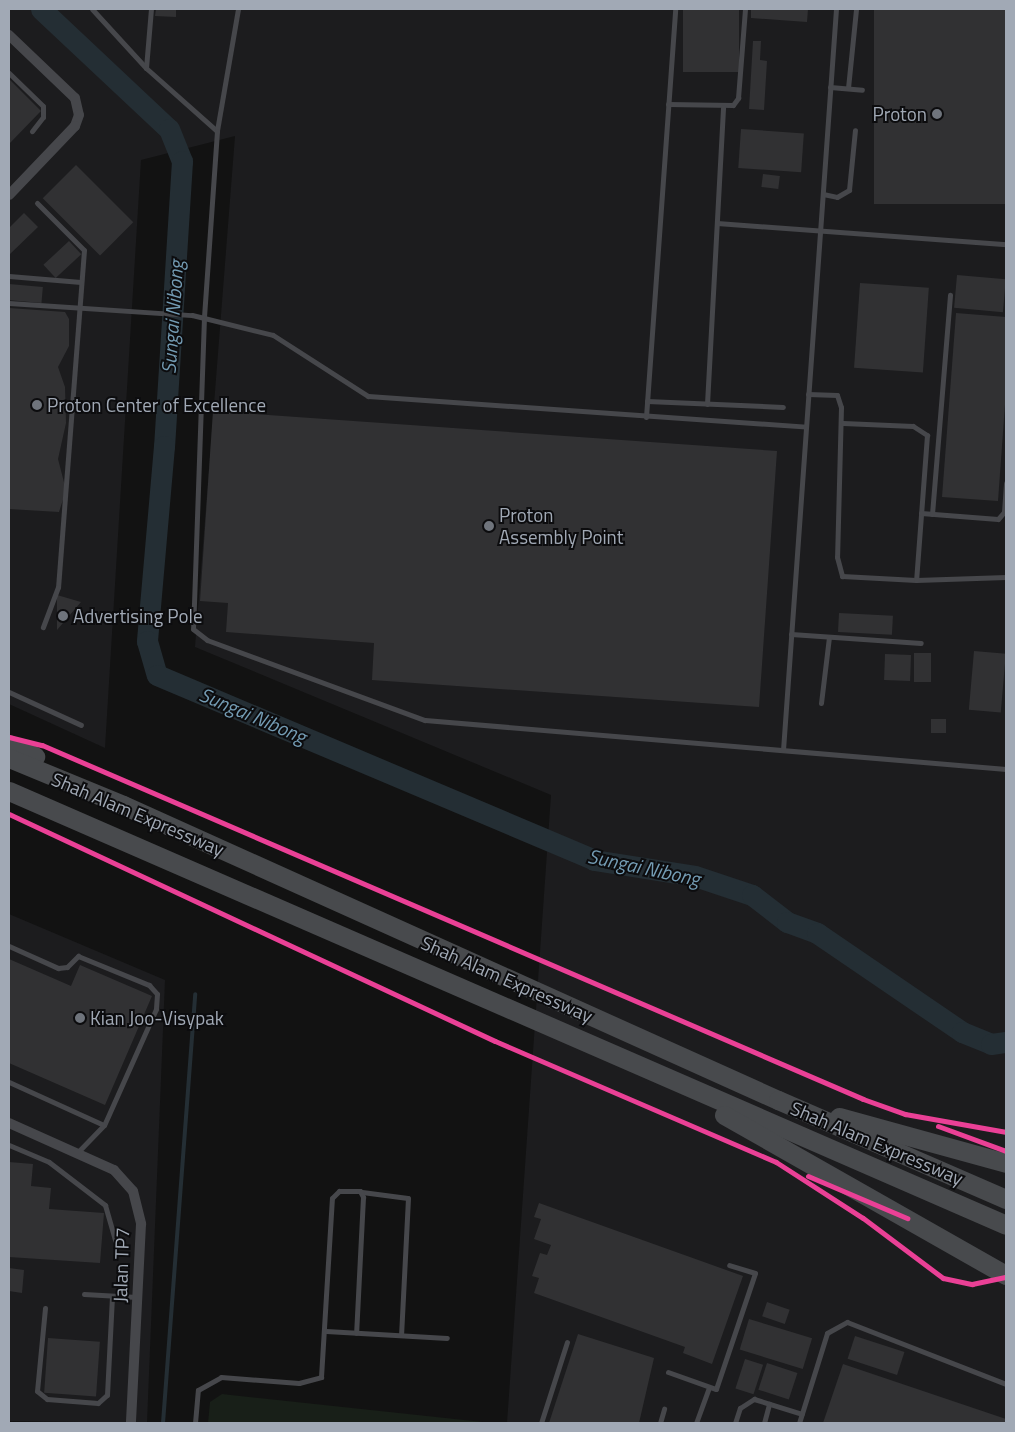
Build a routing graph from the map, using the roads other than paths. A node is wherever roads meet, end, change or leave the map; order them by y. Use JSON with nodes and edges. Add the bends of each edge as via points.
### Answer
{"nodes":[{"id":1,"x":92,"y":9,"type":"edge"},
{"id":2,"x":150,"y":9,"type":"edge"},
{"id":3,"x":238,"y":9,"type":"edge"},
{"id":4,"x":675,"y":9,"type":"edge"},
{"id":5,"x":745,"y":9,"type":"edge"},
{"id":6,"x":836,"y":9,"type":"edge"},
{"id":7,"x":856,"y":9,"type":"edge"},
{"id":8,"x":9,"y":35,"type":"edge"},
{"id":9,"x":146,"y":68,"type":"junction"},
{"id":10,"x":9,"y":73,"type":"edge"},
{"id":11,"x":830,"y":87,"type":"junction"},
{"id":12,"x":848,"y":88,"type":"junction"},
{"id":13,"x":862,"y":90,"type":"dead end"},
{"id":14,"x":668,"y":104,"type":"junction"},
{"id":15,"x":723,"y":107,"type":"junction"},
{"id":16,"x":855,"y":130,"type":"dead end"},
{"id":17,"x":32,"y":131,"type":"dead end"},
{"id":18,"x":217,"y":131,"type":"junction"},
{"id":19,"x":823,"y":194,"type":"junction"},
{"id":20,"x":9,"y":195,"type":"edge"},
{"id":21,"x":38,"y":203,"type":"dead end"},
{"id":22,"x":717,"y":223,"type":"junction"},
{"id":23,"x":820,"y":232,"type":"junction"},
{"id":24,"x":1006,"y":244,"type":"edge"},
{"id":25,"x":9,"y":276,"type":"edge"},
{"id":26,"x":81,"y":282,"type":"junction"},
{"id":27,"x":950,"y":295,"type":"dead end"},
{"id":28,"x":9,"y":303,"type":"edge"},
{"id":29,"x":78,"y":308,"type":"junction"},
{"id":30,"x":204,"y":317,"type":"junction"},
{"id":31,"x":808,"y":394,"type":"junction"},
{"id":32,"x":647,"y":402,"type":"junction"},
{"id":33,"x":707,"y":404,"type":"junction"},
{"id":34,"x":783,"y":407,"type":"dead end"},
{"id":35,"x":646,"y":417,"type":"junction"},
{"id":36,"x":843,"y":422,"type":"junction"},
{"id":37,"x":806,"y":427,"type":"junction"},
{"id":38,"x":1006,"y":483,"type":"edge"},
{"id":39,"x":921,"y":514,"type":"junction"},
{"id":40,"x":932,"y":514,"type":"junction"},
{"id":41,"x":1006,"y":577,"type":"edge"},
{"id":42,"x":916,"y":580,"type":"junction"},
{"id":43,"x":43,"y":628,"type":"dead end"},
{"id":44,"x":791,"y":634,"type":"junction"},
{"id":45,"x":829,"y":637,"type":"junction"},
{"id":46,"x":921,"y":643,"type":"dead end"},
{"id":47,"x":9,"y":692,"type":"edge"},
{"id":48,"x":822,"y":703,"type":"dead end"},
{"id":49,"x":81,"y":725,"type":"dead end"},
{"id":50,"x":9,"y":744,"type":"edge"},
{"id":51,"x":783,"y":750,"type":"junction"},
{"id":52,"x":9,"y":758,"type":"edge"},
{"id":53,"x":1006,"y":769,"type":"edge"},
{"id":54,"x":9,"y":791,"type":"edge"},
{"id":55,"x":124,"y":806,"type":"junction"},
{"id":56,"x":9,"y":946,"type":"edge"},
{"id":57,"x":638,"y":1067,"type":"junction"},
{"id":58,"x":9,"y":1082,"type":"edge"},
{"id":59,"x":789,"y":1106,"type":"junction"},
{"id":60,"x":9,"y":1123,"type":"edge"},
{"id":61,"x":104,"y":1124,"type":"junction"},
{"id":62,"x":9,"y":1145,"type":"edge"},
{"id":63,"x":77,"y":1154,"type":"junction"},
{"id":64,"x":1006,"y":1162,"type":"edge"},
{"id":65,"x":362,"y":1192,"type":"junction"},
{"id":66,"x":1006,"y":1199,"type":"edge"},
{"id":67,"x":1006,"y":1225,"type":"edge"},
{"id":68,"x":115,"y":1241,"type":"dead end"},
{"id":69,"x":729,"y":1265,"type":"dead end"},
{"id":70,"x":1006,"y":1275,"type":"edge"},
{"id":71,"x":84,"y":1294,"type":"dead end"},
{"id":72,"x":112,"y":1296,"type":"junction"},
{"id":73,"x":138,"y":1297,"type":"junction"},
{"id":74,"x":45,"y":1308,"type":"dead end"},
{"id":75,"x":326,"y":1330,"type":"junction"},
{"id":76,"x":356,"y":1333,"type":"junction"},
{"id":77,"x":401,"y":1335,"type":"junction"},
{"id":78,"x":447,"y":1338,"type":"dead end"},
{"id":79,"x":567,"y":1342,"type":"dead end"},
{"id":80,"x":668,"y":1372,"type":"dead end"},
{"id":81,"x":1006,"y":1384,"type":"edge"},
{"id":82,"x":709,"y":1386,"type":"junction"},
{"id":83,"x":769,"y":1404,"type":"junction"},
{"id":84,"x":664,"y":1409,"type":"dead end"},
{"id":85,"x":802,"y":1414,"type":"junction"},
{"id":86,"x":131,"y":1423,"type":"edge"},
{"id":87,"x":195,"y":1423,"type":"edge"},
{"id":88,"x":541,"y":1423,"type":"edge"},
{"id":89,"x":660,"y":1423,"type":"edge"},
{"id":90,"x":696,"y":1423,"type":"edge"},
{"id":91,"x":735,"y":1423,"type":"edge"},
{"id":92,"x":764,"y":1423,"type":"edge"},
{"id":93,"x":799,"y":1423,"type":"edge"}],
"edges":[{"from":1,"to":9,"type":"lane"},
{"from":2,"to":9,"type":"lane"},
{"from":3,"to":18,"type":"lane"},
{"from":4,"to":14,"type":"lane"},
{"from":5,"to":15,"type":"lane","via":[[738,98],[733,104]]},
{"from":6,"to":11,"type":"lane"},
{"from":7,"to":12,"type":"lane"},
{"from":8,"to":20,"type":"street","via":[[75,98],[78,115],[75,126]]},
{"from":9,"to":18,"type":"lane"},
{"from":10,"to":17,"type":"lane","via":[[43,106],[43,117]]},
{"from":11,"to":12,"type":"lane"},
{"from":11,"to":19,"type":"lane"},
{"from":12,"to":13,"type":"lane"},
{"from":14,"to":15,"type":"lane"},
{"from":14,"to":32,"type":"lane"},
{"from":15,"to":22,"type":"lane"},
{"from":16,"to":19,"type":"lane","via":[[849,190],[837,197]]},
{"from":18,"to":30,"type":"lane"},
{"from":19,"to":23,"type":"lane"},
{"from":21,"to":26,"type":"lane","via":[[84,250]]},
{"from":22,"to":23,"type":"lane"},
{"from":22,"to":33,"type":"lane"},
{"from":23,"to":24,"type":"lane"},
{"from":23,"to":31,"type":"lane"},
{"from":25,"to":26,"type":"lane"},
{"from":26,"to":29,"type":"lane"},
{"from":27,"to":40,"type":"lane"},
{"from":28,"to":29,"type":"lane"},
{"from":29,"to":30,"type":"lane"},
{"from":29,"to":43,"type":"lane","via":[[58,587]]},
{"from":30,"to":35,"type":"lane","via":[[272,335],[368,396]]},
{"from":30,"to":51,"type":"lane","via":[[192,622],[193,629],[207,640],[425,720]]},
{"from":31,"to":36,"type":"lane","via":[[837,395]]},
{"from":31,"to":37,"type":"lane"},
{"from":32,"to":33,"type":"lane"},
{"from":32,"to":35,"type":"lane"},
{"from":33,"to":34,"type":"lane"},
{"from":35,"to":37,"type":"lane"},
{"from":36,"to":39,"type":"lane","via":[[922,429],[927,435]]},
{"from":36,"to":42,"type":"lane","via":[[839,572],[842,576]]},
{"from":37,"to":44,"type":"lane"},
{"from":38,"to":40,"type":"lane","via":[[1004,512],[998,519]]},
{"from":39,"to":40,"type":"lane"},
{"from":39,"to":42,"type":"lane"},
{"from":41,"to":42,"type":"lane"},
{"from":44,"to":45,"type":"lane"},
{"from":44,"to":51,"type":"lane"},
{"from":45,"to":46,"type":"lane"},
{"from":45,"to":48,"type":"lane"},
{"from":47,"to":49,"type":"lane"},
{"from":50,"to":55,"type":"highway","via":[[67,771]]},
{"from":51,"to":53,"type":"lane"},
{"from":52,"to":55,"type":"highway","name":"Shah Alam Expressway"},
{"from":54,"to":57,"type":"highway","name":"Shah Alam Expressway"},
{"from":55,"to":59,"type":"highway","name":"Shah Alam Expressway"},
{"from":56,"to":61,"type":"lane","via":[[58,968],[67,966],[78,956],[148,985],[158,994],[156,1009]]},
{"from":57,"to":67,"type":"highway","name":"Shah Alam Expressway"},
{"from":57,"to":70,"type":"highway"},
{"from":58,"to":61,"type":"lane"},
{"from":59,"to":64,"type":"highway"},
{"from":59,"to":66,"type":"highway","name":"Shah Alam Expressway"},
{"from":60,"to":63,"type":"street","name":"Jalan TP7"},
{"from":61,"to":63,"type":"lane"},
{"from":62,"to":68,"type":"lane","via":[[49,1162],[105,1205]]},
{"from":63,"to":73,"type":"street","name":"Jalan TP7","via":[[114,1170],[132,1191],[141,1224]]},
{"from":65,"to":75,"type":"lane","via":[[339,1190],[332,1198]]},
{"from":65,"to":76,"type":"lane"},
{"from":65,"to":77,"type":"lane","via":[[408,1198]]},
{"from":69,"to":82,"type":"lane","via":[[755,1273],[716,1389]]},
{"from":71,"to":72,"type":"lane"},
{"from":72,"to":73,"type":"lane"},
{"from":72,"to":74,"type":"lane","via":[[107,1395],[98,1403],[47,1399],[38,1391]]},
{"from":73,"to":86,"type":"street","name":"Jalan TP7"},
{"from":75,"to":76,"type":"lane"},
{"from":75,"to":87,"type":"lane","via":[[321,1377],[299,1383],[221,1377],[198,1390]]},
{"from":76,"to":77,"type":"lane"},
{"from":77,"to":78,"type":"lane"},
{"from":79,"to":88,"type":"lane"},
{"from":80,"to":82,"type":"lane"},
{"from":81,"to":85,"type":"lane","via":[[847,1322],[827,1333]]},
{"from":82,"to":90,"type":"lane"},
{"from":83,"to":85,"type":"lane"},
{"from":83,"to":91,"type":"lane","via":[[754,1400],[740,1408]]},
{"from":83,"to":92,"type":"lane"},
{"from":84,"to":89,"type":"lane"},
{"from":85,"to":93,"type":"lane"}]}
